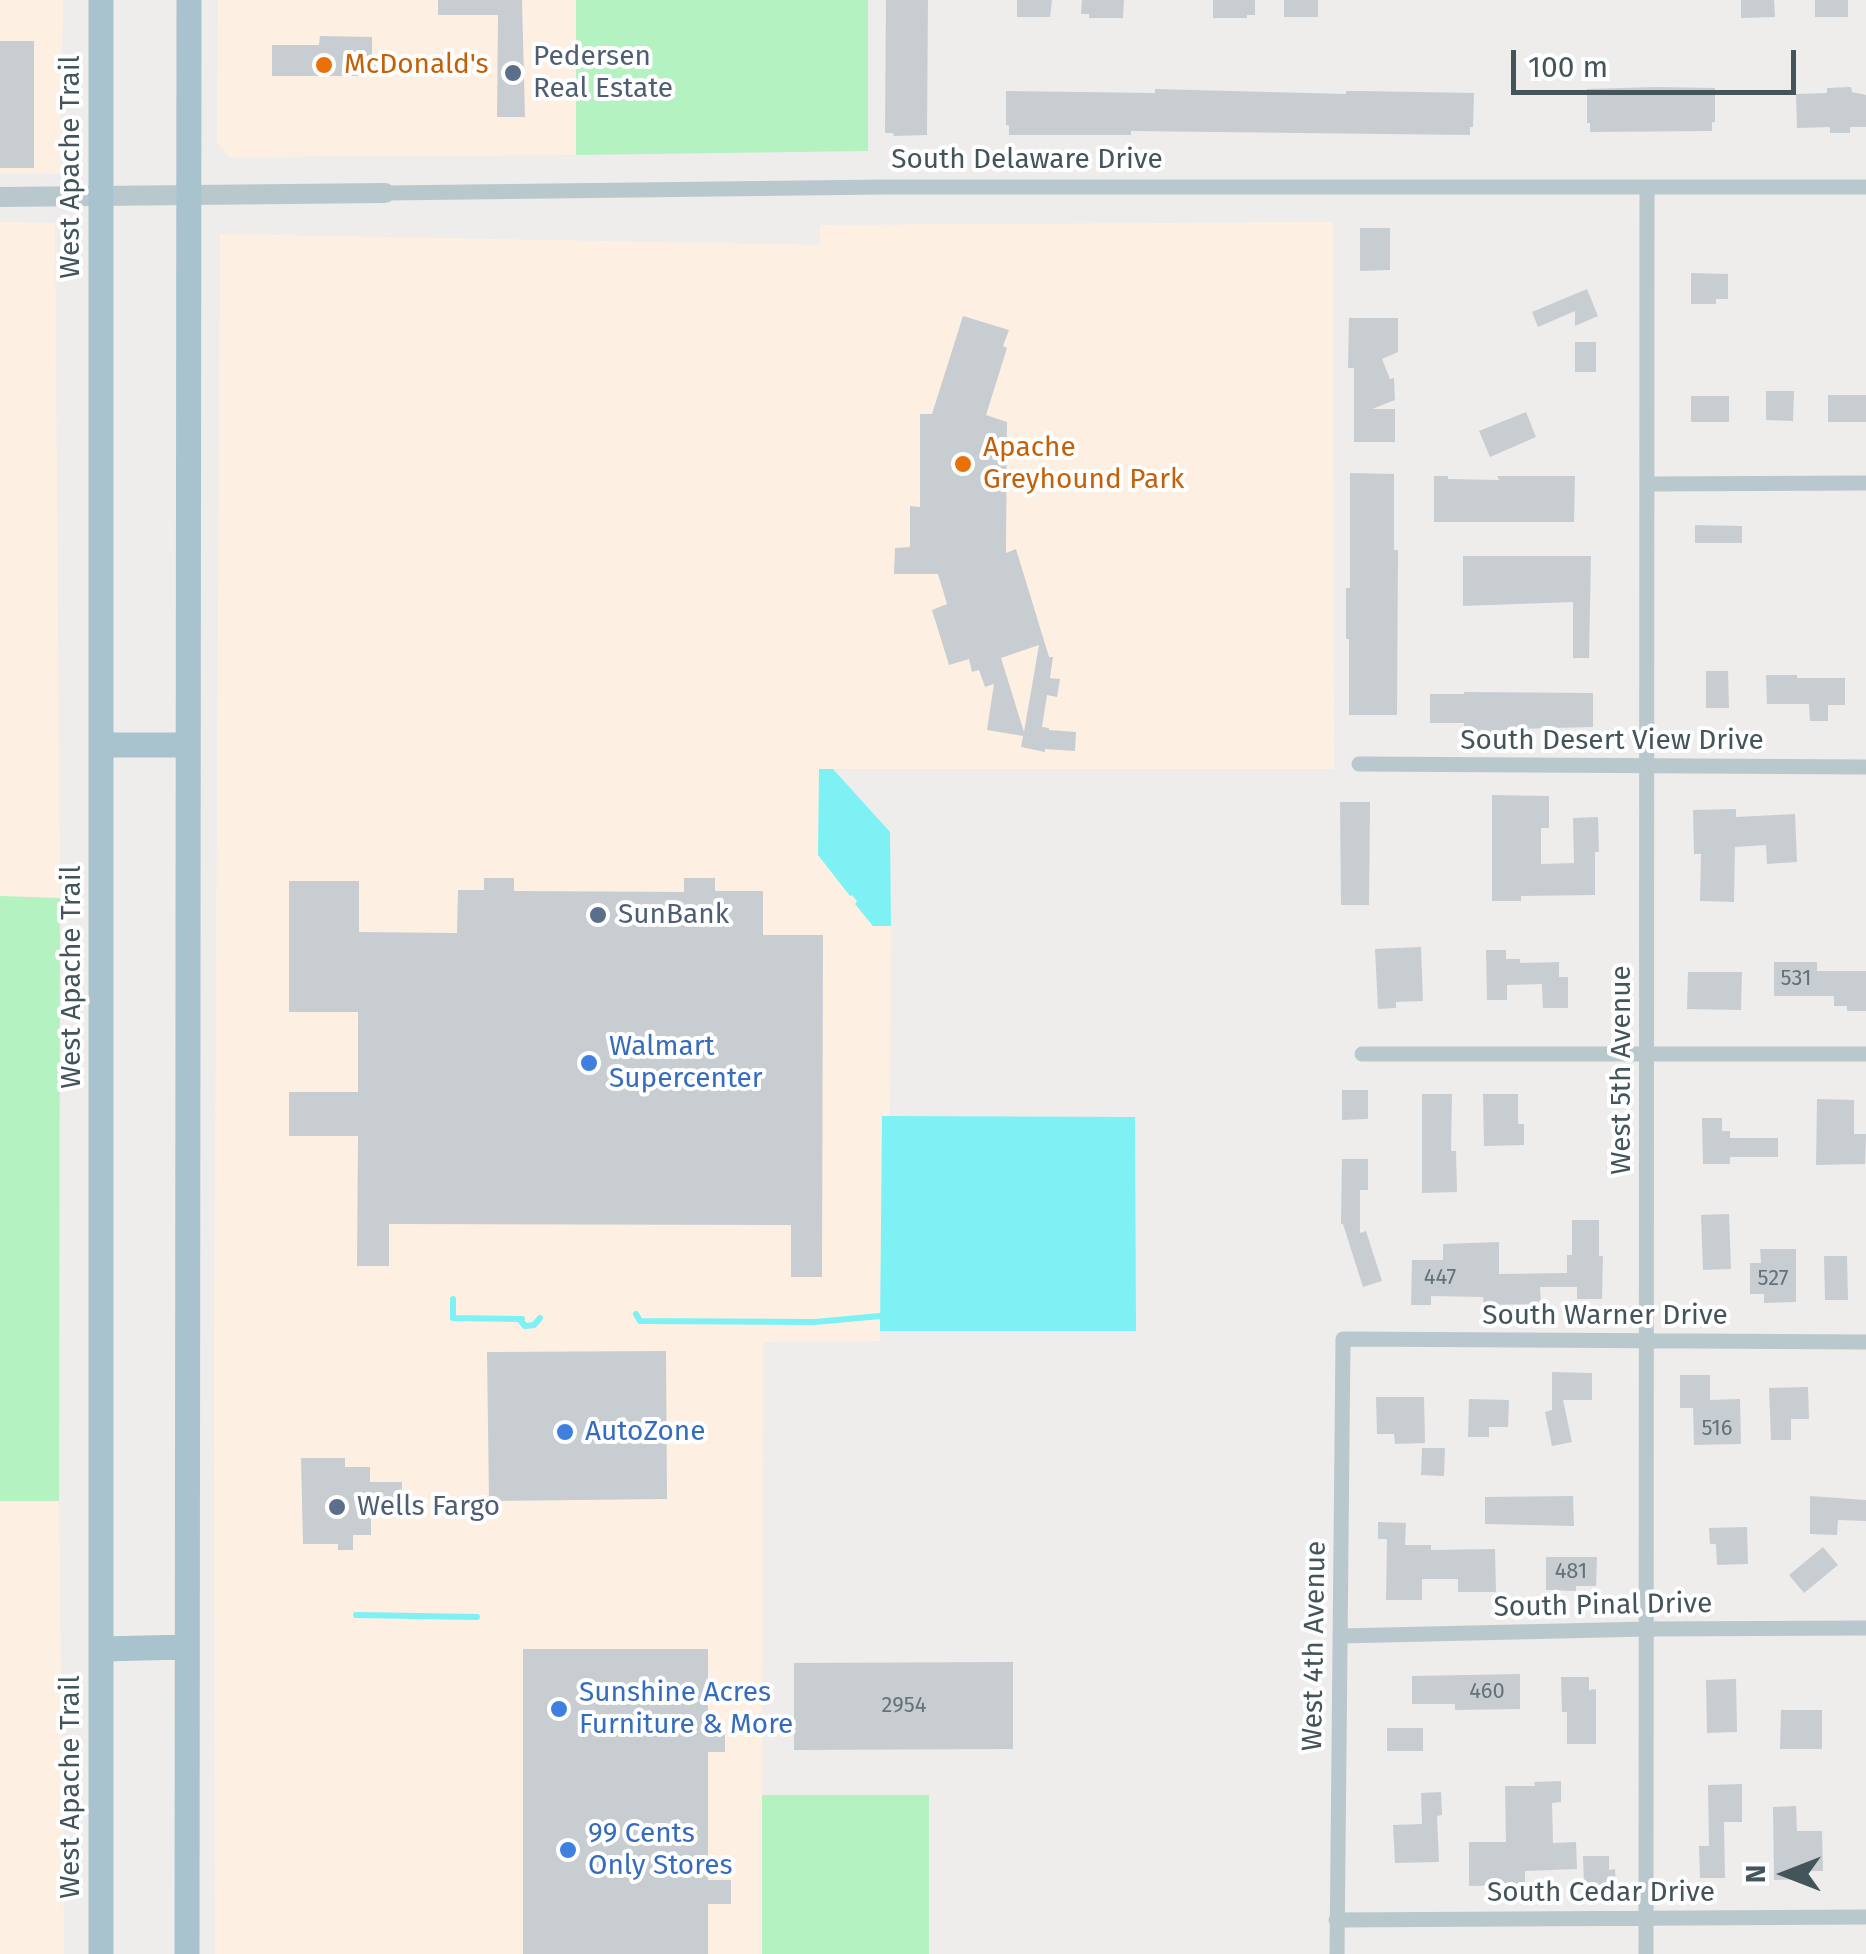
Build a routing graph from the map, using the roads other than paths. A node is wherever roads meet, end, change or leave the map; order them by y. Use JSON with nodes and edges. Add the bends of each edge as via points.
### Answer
{"nodes":[{"id":1,"x":101,"y":0,"type":"edge"},
{"id":2,"x":190,"y":0,"type":"edge"},
{"id":3,"x":1866,"y":186,"type":"edge"},
{"id":4,"x":1647,"y":187,"type":"junction"},
{"id":5,"x":385,"y":193,"type":"joint"},
{"id":6,"x":189,"y":195,"type":"junction"},
{"id":7,"x":0,"y":197,"type":"edge"},
{"id":8,"x":101,"y":197,"type":"junction"},
{"id":9,"x":1866,"y":483,"type":"edge"},
{"id":10,"x":1647,"y":484,"type":"junction"},
{"id":11,"x":102,"y":745,"type":"junction"},
{"id":12,"x":188,"y":745,"type":"junction"},
{"id":13,"x":1358,"y":764,"type":"dead end"},
{"id":14,"x":1647,"y":767,"type":"junction"},
{"id":15,"x":1866,"y":767,"type":"edge"},
{"id":16,"x":1362,"y":1054,"type":"dead end"},
{"id":17,"x":1647,"y":1054,"type":"junction"},
{"id":18,"x":1866,"y":1054,"type":"edge"},
{"id":19,"x":1343,"y":1338,"type":"joint"},
{"id":20,"x":1646,"y":1342,"type":"junction"},
{"id":21,"x":1866,"y":1342,"type":"edge"},
{"id":22,"x":1866,"y":1628,"type":"edge"},
{"id":23,"x":1648,"y":1629,"type":"junction"},
{"id":24,"x":1340,"y":1636,"type":"junction"},
{"id":25,"x":186,"y":1647,"type":"junction"},
{"id":26,"x":101,"y":1648,"type":"junction"},
{"id":27,"x":1866,"y":1917,"type":"edge"},
{"id":28,"x":1646,"y":1918,"type":"junction"},
{"id":29,"x":1336,"y":1920,"type":"junction"},
{"id":30,"x":101,"y":1954,"type":"edge"},
{"id":31,"x":187,"y":1954,"type":"edge"},
{"id":32,"x":1337,"y":1954,"type":"edge"},
{"id":33,"x":1646,"y":1954,"type":"edge"}],
"edges":[{"from":1,"to":8,"type":"main road","name":"West Apache Trail"},
{"from":2,"to":6,"type":"main road"},
{"from":3,"to":4,"type":"street","name":"South Delaware Drive"},
{"from":4,"to":5,"type":"street","name":"South Delaware Drive"},
{"from":4,"to":10,"type":"street","name":"West 5th Avenue"},
{"from":5,"to":6,"type":"street","name":"South Delaware Drive"},
{"from":6,"to":8,"type":"street","name":"South Delaware Drive"},
{"from":6,"to":12,"type":"main road"},
{"from":7,"to":8,"type":"street","name":"South Delaware Drive"},
{"from":8,"to":11,"type":"main road","name":"West Apache Trail"},
{"from":9,"to":10,"type":"street"},
{"from":10,"to":14,"type":"street","name":"West 5th Avenue"},
{"from":11,"to":12,"type":"main road"},
{"from":11,"to":26,"type":"main road","name":"West Apache Trail"},
{"from":12,"to":25,"type":"main road"},
{"from":13,"to":14,"type":"street","name":"South Desert View Drive"},
{"from":14,"to":15,"type":"street","name":"South Desert View Drive"},
{"from":14,"to":17,"type":"street","name":"West 5th Avenue"},
{"from":16,"to":17,"type":"street"},
{"from":17,"to":18,"type":"street"},
{"from":17,"to":20,"type":"street","name":"West 5th Avenue"},
{"from":19,"to":20,"type":"street","name":"South Warner Drive"},
{"from":19,"to":24,"type":"street","name":"West 4th Avenue"},
{"from":20,"to":21,"type":"street","name":"South Warner Drive"},
{"from":20,"to":23,"type":"street","name":"West 5th Avenue"},
{"from":22,"to":23,"type":"street","name":"South Pinal Drive"},
{"from":23,"to":24,"type":"street","name":"South Pinal Drive"},
{"from":23,"to":28,"type":"street","name":"West 5th Avenue"},
{"from":24,"to":29,"type":"street","name":"West 4th Avenue"},
{"from":25,"to":26,"type":"main road"},
{"from":25,"to":31,"type":"main road"},
{"from":26,"to":30,"type":"main road","name":"West Apache Trail"},
{"from":27,"to":28,"type":"street","name":"South Cedar Drive"},
{"from":28,"to":29,"type":"street","name":"South Cedar Drive"},
{"from":28,"to":33,"type":"street","name":"West 5th Avenue"},
{"from":29,"to":32,"type":"street","name":"West 4th Avenue"}]}
